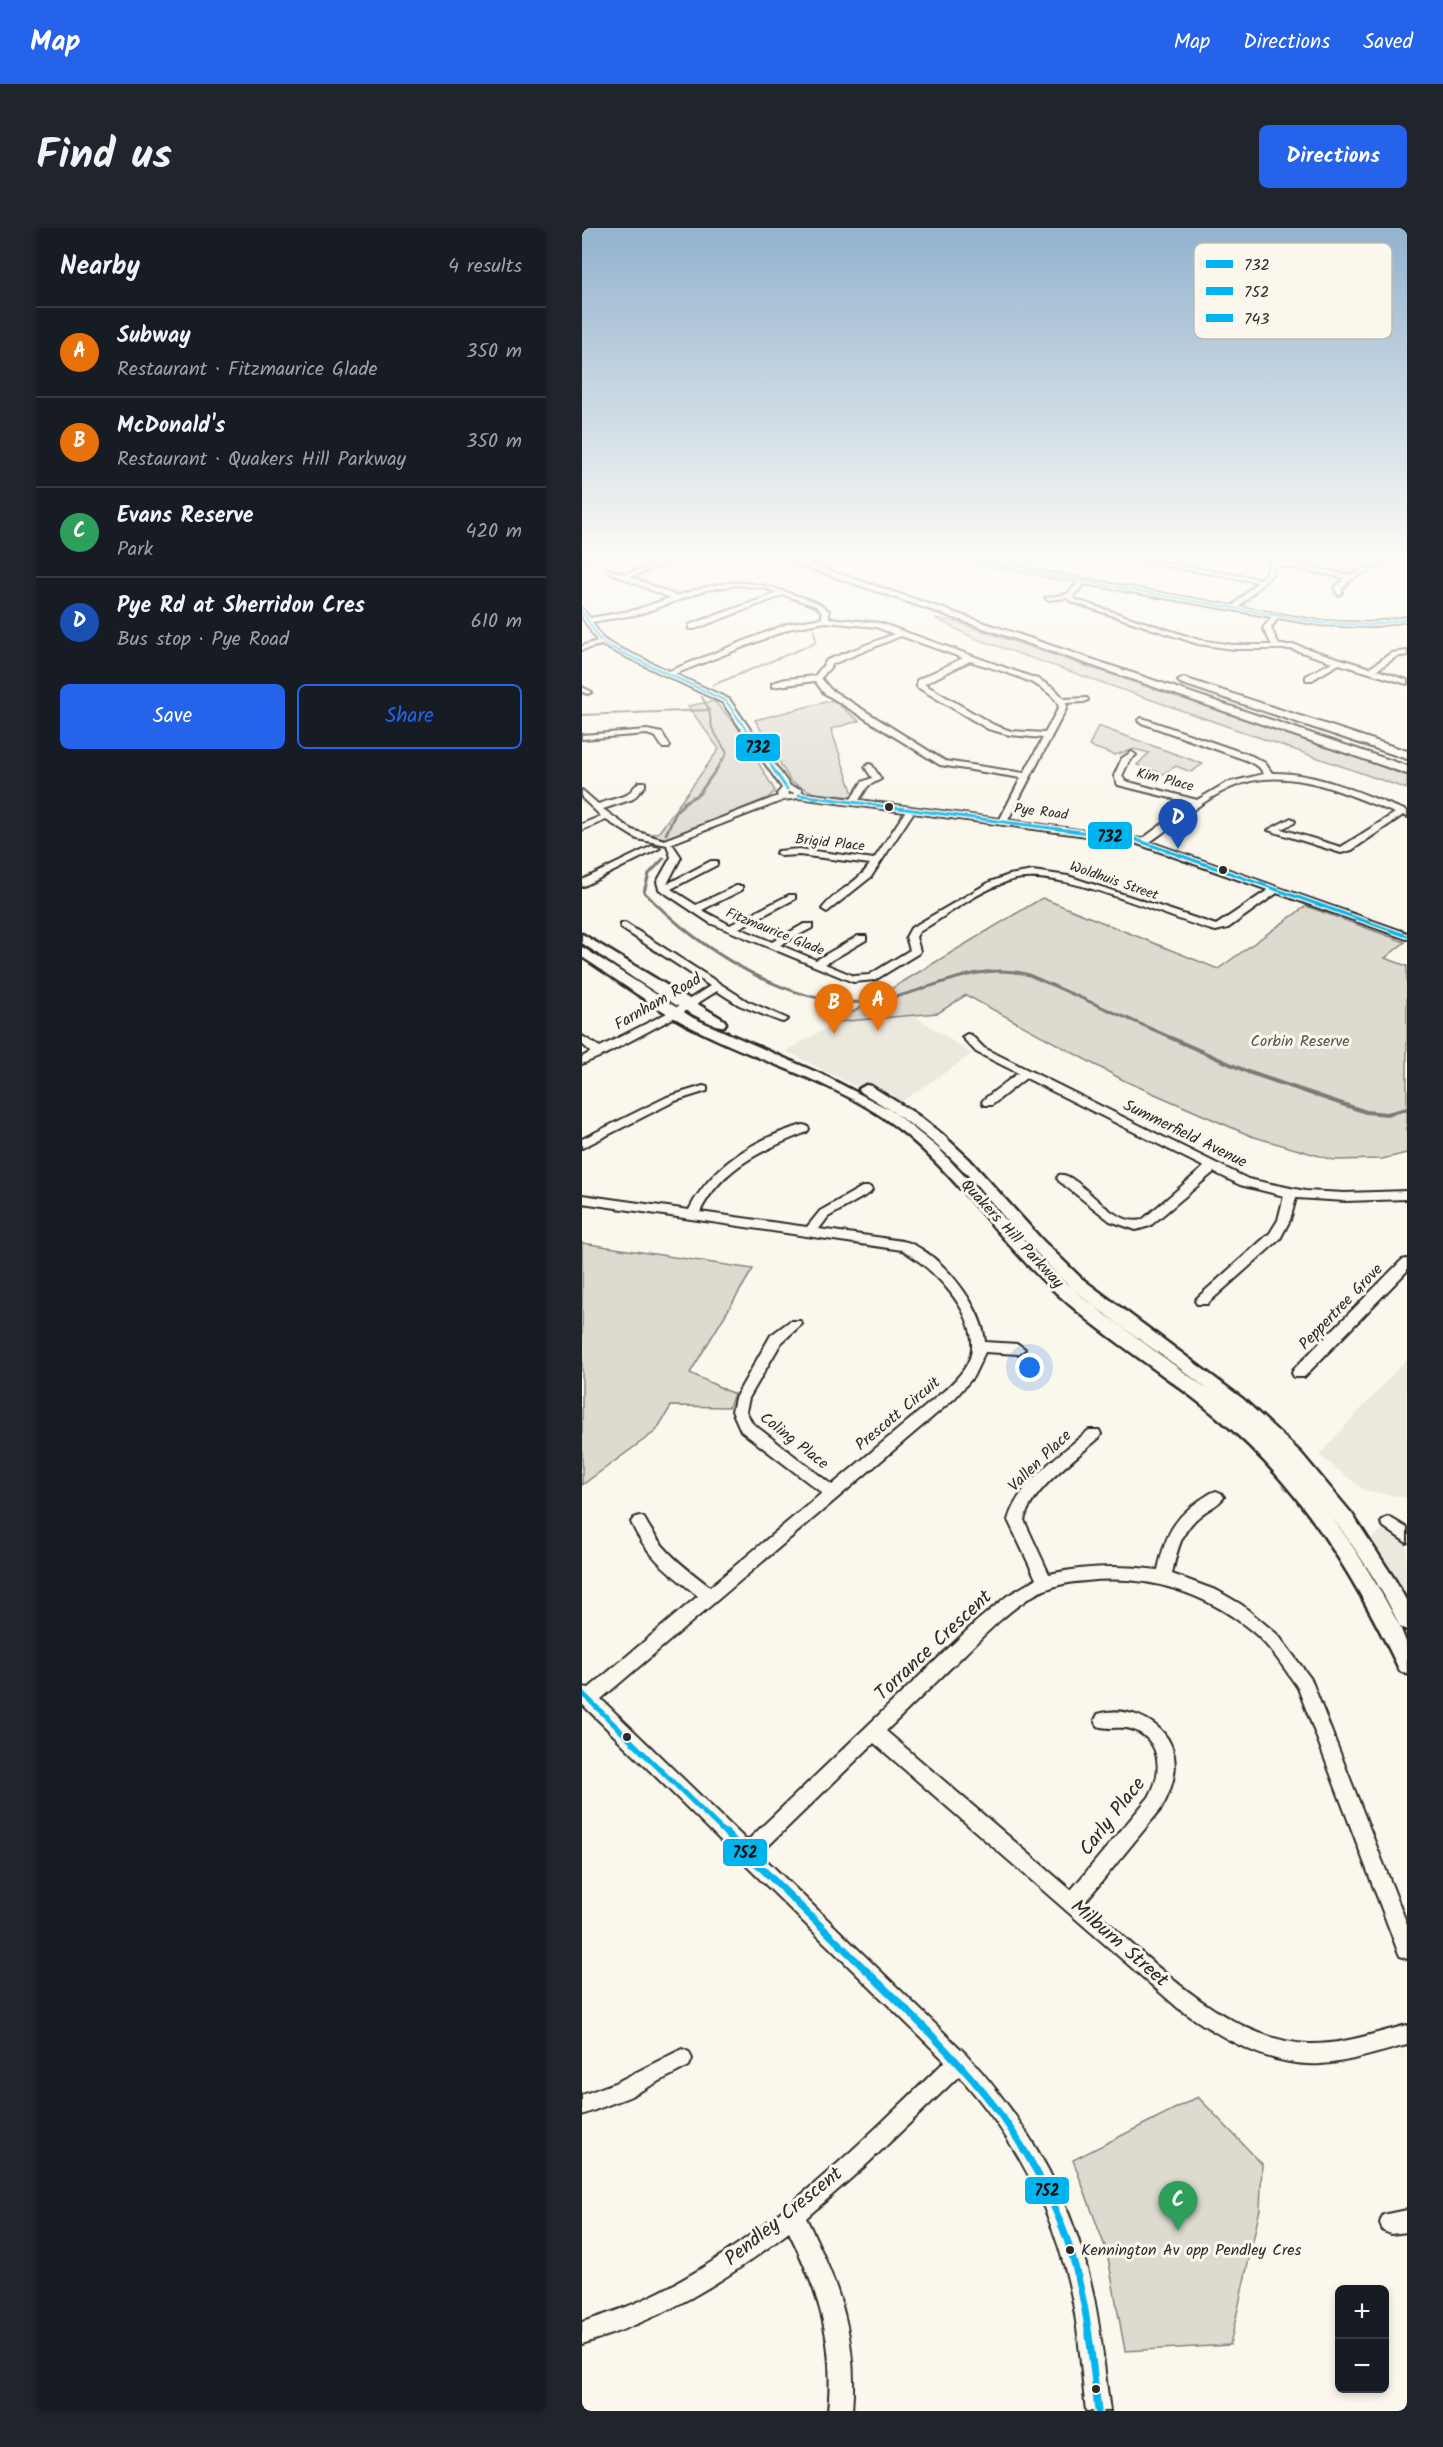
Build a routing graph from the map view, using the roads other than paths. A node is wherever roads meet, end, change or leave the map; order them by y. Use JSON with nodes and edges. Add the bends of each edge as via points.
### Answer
{"nodes":[{"id":1,"x":639,"y":660,"type":"edge"},
{"id":2,"x":705,"y":660,"type":"edge"},
{"id":3,"x":835,"y":660,"type":"edge"},
{"id":4,"x":965,"y":660,"type":"edge"},
{"id":5,"x":974,"y":660,"type":"edge"},
{"id":6,"x":1084,"y":660,"type":"edge"},
{"id":7,"x":1335,"y":660,"type":"edge"},
{"id":8,"x":1388,"y":660,"type":"edge"},
{"id":9,"x":1338,"y":661,"type":"junction"},
{"id":10,"x":1371,"y":671,"type":"junction"},
{"id":11,"x":669,"y":674,"type":"junction"},
{"id":12,"x":1173,"y":677,"type":"dead end"},
{"id":13,"x":817,"y":678,"type":"junction"},
{"id":14,"x":1308,"y":678,"type":"dead end"},
{"id":15,"x":1407,"y":682,"type":"edge"},
{"id":16,"x":775,"y":685,"type":"dead end"},
{"id":17,"x":1084,"y":700,"type":"dead end"},
{"id":18,"x":1062,"y":701,"type":"junction"},
{"id":19,"x":1142,"y":720,"type":"dead end"},
{"id":20,"x":1047,"y":736,"type":"junction"},
{"id":21,"x":582,"y":737,"type":"edge"},
{"id":22,"x":666,"y":746,"type":"dead end"},
{"id":23,"x":1132,"y":755,"type":"dead end"},
{"id":24,"x":1407,"y":755,"type":"edge"},
{"id":25,"x":869,"y":766,"type":"dead end"},
{"id":26,"x":1407,"y":770,"type":"edge"},
{"id":27,"x":1027,"y":776,"type":"junction"},
{"id":28,"x":1269,"y":776,"type":"junction"},
{"id":29,"x":642,"y":784,"type":"dead end"},
{"id":30,"x":582,"y":793,"type":"edge"},
{"id":31,"x":785,"y":793,"type":"junction"},
{"id":32,"x":854,"y":803,"type":"junction"},
{"id":33,"x":1200,"y":803,"type":"junction"},
{"id":34,"x":596,"y":808,"type":"junction"},
{"id":35,"x":910,"y":810,"type":"junction"},
{"id":36,"x":1405,"y":813,"type":"edge"},
{"id":37,"x":606,"y":817,"type":"junction"},
{"id":38,"x":1003,"y":821,"type":"junction"},
{"id":39,"x":1291,"y":821,"type":"dead end"},
{"id":40,"x":582,"y":827,"type":"edge"},
{"id":41,"x":1144,"y":842,"type":"junction"},
{"id":42,"x":663,"y":847,"type":"junction"},
{"id":43,"x":781,"y":853,"type":"dead end"},
{"id":44,"x":877,"y":862,"type":"junction"},
{"id":45,"x":714,"y":863,"type":"dead end"},
{"id":46,"x":582,"y":885,"type":"edge"},
{"id":47,"x":739,"y":888,"type":"dead end"},
{"id":48,"x":1276,"y":889,"type":"junction"},
{"id":49,"x":664,"y":890,"type":"junction"},
{"id":50,"x":792,"y":897,"type":"dead end"},
{"id":51,"x":827,"y":909,"type":"dead end"},
{"id":52,"x":694,"y":910,"type":"junction"},
{"id":53,"x":625,"y":926,"type":"dead end"},
{"id":54,"x":808,"y":926,"type":"dead end"},
{"id":55,"x":731,"y":928,"type":"junction"},
{"id":56,"x":1407,"y":936,"type":"edge"},
{"id":57,"x":582,"y":938,"type":"edge"},
{"id":58,"x":862,"y":938,"type":"dead end"},
{"id":59,"x":913,"y":941,"type":"joint"},
{"id":60,"x":773,"y":945,"type":"junction"},
{"id":61,"x":582,"y":951,"type":"edge"},
{"id":62,"x":817,"y":964,"type":"junction"},
{"id":63,"x":719,"y":988,"type":"junction"},
{"id":64,"x":681,"y":1009,"type":"junction"},
{"id":65,"x":783,"y":1019,"type":"dead end"},
{"id":66,"x":967,"y":1037,"type":"dead end"},
{"id":67,"x":582,"y":1039,"type":"edge"},
{"id":68,"x":600,"y":1053,"type":"junction"},
{"id":69,"x":582,"y":1061,"type":"edge"},
{"id":70,"x":1025,"y":1073,"type":"junction"},
{"id":71,"x":703,"y":1089,"type":"dead end"},
{"id":72,"x":988,"y":1102,"type":"dead end"},
{"id":73,"x":803,"y":1129,"type":"dead end"},
{"id":74,"x":582,"y":1144,"type":"edge"},
{"id":75,"x":1212,"y":1167,"type":"junction"},
{"id":76,"x":1063,"y":1178,"type":"dead end"},
{"id":77,"x":866,"y":1190,"type":"dead end"},
{"id":78,"x":1291,"y":1195,"type":"junction"},
{"id":79,"x":1407,"y":1195,"type":"edge"},
{"id":80,"x":582,"y":1199,"type":"edge"},
{"id":81,"x":693,"y":1214,"type":"junction"},
{"id":82,"x":811,"y":1231,"type":"junction"},
{"id":83,"x":1407,"y":1263,"type":"edge"},
{"id":84,"x":1202,"y":1301,"type":"dead end"},
{"id":85,"x":795,"y":1324,"type":"dead end"},
{"id":86,"x":979,"y":1347,"type":"junction"},
{"id":87,"x":1018,"y":1349,"type":"dead end"},
{"id":88,"x":1299,"y":1374,"type":"dead end"},
{"id":89,"x":1094,"y":1434,"type":"dead end"},
{"id":90,"x":832,"y":1493,"type":"junction"},
{"id":91,"x":1216,"y":1497,"type":"dead end"},
{"id":92,"x":639,"y":1522,"type":"dead end"},
{"id":93,"x":1389,"y":1523,"type":"dead end"},
{"id":94,"x":1407,"y":1537,"type":"edge"},
{"id":95,"x":1164,"y":1577,"type":"junction"},
{"id":96,"x":1045,"y":1582,"type":"junction"},
{"id":97,"x":711,"y":1597,"type":"junction"},
{"id":98,"x":1407,"y":1621,"type":"edge"},
{"id":99,"x":1407,"y":1665,"type":"edge"},
{"id":100,"x":585,"y":1696,"type":"edge"},
{"id":101,"x":1104,"y":1720,"type":"dead end"},
{"id":102,"x":874,"y":1732,"type":"junction"},
{"id":103,"x":746,"y":1855,"type":"junction"},
{"id":104,"x":1072,"y":1904,"type":"junction"},
{"id":105,"x":1407,"y":1949,"type":"edge"},
{"id":106,"x":1407,"y":2035,"type":"edge"},
{"id":107,"x":682,"y":2059,"type":"dead end"},
{"id":108,"x":959,"y":2061,"type":"junction"},
{"id":109,"x":582,"y":2105,"type":"edge"},
{"id":110,"x":792,"y":2214,"type":"junction"},
{"id":111,"x":582,"y":2333,"type":"edge"},
{"id":112,"x":840,"y":2411,"type":"edge"},
{"id":113,"x":1098,"y":2411,"type":"edge"}],
"edges":[{"from":1,"to":11,"type":"street"},
{"from":2,"to":11,"type":"street"},
{"from":3,"to":13,"type":"street"},
{"from":4,"to":20,"type":"street","via":[[930,675],[920,685],[991,727]]},
{"from":5,"to":18,"type":"street","via":[[1037,682]]},
{"from":6,"to":26,"type":"highway"},
{"from":7,"to":9,"type":"street"},
{"from":8,"to":10,"type":"street"},
{"from":9,"to":10,"type":"street"},
{"from":9,"to":14,"type":"street"},
{"from":10,"to":15,"type":"street"},
{"from":11,"to":31,"type":"street","via":[[726,701]]},
{"from":12,"to":24,"type":"highway"},
{"from":13,"to":16,"type":"street"},
{"from":13,"to":27,"type":"street","via":[[827,691],[943,763]]},
{"from":17,"to":18,"type":"street"},
{"from":18,"to":20,"type":"street","via":[[1060,715]]},
{"from":19,"to":28,"type":"street","via":[[1250,758],[1262,765]]},
{"from":20,"to":27,"type":"street"},
{"from":21,"to":22,"type":"street","via":[[647,732],[659,735]]},
{"from":23,"to":33,"type":"street","name":"Kim Place","via":[[1125,760],[1118,776],[1121,783]]},
{"from":25,"to":32,"type":"street","via":[[877,779],[865,784]]},
{"from":27,"to":38,"type":"street"},
{"from":28,"to":33,"type":"street","via":[[1231,784]]},
{"from":28,"to":36,"type":"street","via":[[1329,784]]},
{"from":29,"to":34,"type":"street","via":[[630,797]]},
{"from":30,"to":34,"type":"street"},
{"from":31,"to":32,"type":"street","name":"Pye Road","via":[[791,798],[799,795]]},
{"from":31,"to":42,"type":"street"},
{"from":32,"to":35,"type":"street","name":"Pye Road"},
{"from":33,"to":41,"type":"street"},
{"from":34,"to":37,"type":"street"},
{"from":35,"to":38,"type":"street","name":"Pye Road"},
{"from":35,"to":44,"type":"street"},
{"from":36,"to":39,"type":"street","via":[[1341,850],[1273,830]]},
{"from":37,"to":40,"type":"street"},
{"from":37,"to":42,"type":"street"},
{"from":38,"to":41,"type":"street","name":"Pye Road"},
{"from":41,"to":48,"type":"street","name":"Pye Road"},
{"from":42,"to":46,"type":"street"},
{"from":42,"to":49,"type":"street","via":[[676,857],[662,882]]},
{"from":43,"to":44,"type":"street","name":"Brigid Place"},
{"from":44,"to":51,"type":"street","via":[[868,875],[832,900]]},
{"from":45,"to":49,"type":"street"},
{"from":47,"to":52,"type":"street"},
{"from":48,"to":56,"type":"street","name":"Pye Road"},
{"from":48,"to":59,"type":"street","name":"Woldhuis Street","via":[[1217,930],[1065,878],[1033,874],[1012,877],[915,930]]},
{"from":49,"to":52,"type":"street","name":"Fitzmaurice Glade"},
{"from":50,"to":55,"type":"street"},
{"from":52,"to":55,"type":"street","name":"Fitzmaurice Glade"},
{"from":53,"to":63,"type":"street"},
{"from":54,"to":60,"type":"street"},
{"from":55,"to":60,"type":"street","name":"Fitzmaurice Glade"},
{"from":57,"to":64,"type":"main road","name":"Quakers Hill Parkway"},
{"from":58,"to":62,"type":"street"},
{"from":59,"to":62,"type":"street","name":"Fitzmaurice Glade","via":[[915,951],[871,978],[853,979]]},
{"from":60,"to":62,"type":"street","name":"Fitzmaurice Glade"},
{"from":61,"to":64,"type":"main road","name":"Quakers Hill Parkway"},
{"from":63,"to":64,"type":"street","name":"Farnham Road"},
{"from":63,"to":65,"type":"street"},
{"from":64,"to":68,"type":"street","name":"Farnham Road"},
{"from":64,"to":98,"type":"main road","name":"Quakers Hill Parkway","via":[[810,1061],[866,1089],[941,1140],[1058,1266],[1237,1404],[1311,1475],[1365,1545]]},
{"from":64,"to":99,"type":"main road","name":"Quakers Hill Parkway","via":[[706,1029],[853,1094],[890,1116],[934,1151],[1056,1283],[1227,1415],[1319,1512],[1379,1603]]},
{"from":66,"to":70,"type":"street","name":"Summerfield Avenue","via":[[980,1050]]},
{"from":67,"to":68,"type":"street"},
{"from":68,"to":69,"type":"street","name":"Farnham Road"},
{"from":70,"to":72,"type":"street"},
{"from":70,"to":75,"type":"street","name":"Summerfield Avenue"},
{"from":71,"to":74,"type":"street","via":[[671,1099]]},
{"from":73,"to":81,"type":"street","via":[[762,1146],[720,1174]]},
{"from":75,"to":76,"type":"street","via":[[1146,1223],[1133,1227],[1120,1224]]},
{"from":75,"to":78,"type":"street","name":"Summerfield Avenue","via":[[1255,1186]]},
{"from":77,"to":82,"type":"street","via":[[824,1214]]},
{"from":78,"to":79,"type":"street","name":"Summerfield Avenue"},
{"from":78,"to":84,"type":"street","via":[[1275,1236]]},
{"from":80,"to":81,"type":"street"},
{"from":81,"to":82,"type":"street"},
{"from":82,"to":86,"type":"street","via":[[893,1242],[921,1254],[963,1302]]},
{"from":83,"to":88,"type":"street","name":"Peppertree Grove"},
{"from":85,"to":90,"type":"street","name":"Coling Place","via":[[776,1339],[742,1398],[740,1416],[746,1427]]},
{"from":86,"to":87,"type":"street"},
{"from":86,"to":90,"type":"street","name":"Prescott Circuit","via":[[971,1368],[950,1395]]},
{"from":89,"to":96,"type":"street","name":"Vallen Place","via":[[1024,1498],[1016,1512],[1016,1520]]},
{"from":90,"to":97,"type":"street","name":"Prescott Circuit"},
{"from":91,"to":95,"type":"street","via":[[1193,1510],[1179,1525]]},
{"from":92,"to":97,"type":"street","via":[[658,1553]]},
{"from":93,"to":94,"type":"street"},
{"from":95,"to":96,"type":"street","name":"Torrance Crescent","via":[[1122,1572]]},
{"from":95,"to":105,"type":"street","name":"Torrance Crescent","via":[[1215,1596],[1259,1627],[1305,1684]]},
{"from":96,"to":102,"type":"street","name":"Torrance Crescent","via":[[1011,1602],[982,1626]]},
{"from":97,"to":100,"type":"street","name":"Prescott Circuit"},
{"from":100,"to":103,"type":"street"},
{"from":101,"to":104,"type":"street","name":"Carly Place","via":[[1136,1722],[1153,1734],[1166,1751],[1168,1774],[1162,1794]]},
{"from":102,"to":103,"type":"street","name":"Torrance Crescent"},
{"from":102,"to":104,"type":"street","name":"Milburn Street"},
{"from":103,"to":108,"type":"street"},
{"from":104,"to":106,"type":"street","name":"Milburn Street","via":[[1185,2001],[1268,2046],[1309,2055]]},
{"from":107,"to":109,"type":"street","via":[[622,2090]]},
{"from":108,"to":110,"type":"street","name":"Pendley Crescent","via":[[897,2124]]},
{"from":108,"to":113,"type":"street","via":[[983,2085],[1017,2133],[1061,2224],[1087,2318]]},
{"from":110,"to":111,"type":"street","name":"Pendley Crescent","via":[[734,2258],[666,2301]]},
{"from":110,"to":112,"type":"street","via":[[835,2316],[843,2352]]}]}
